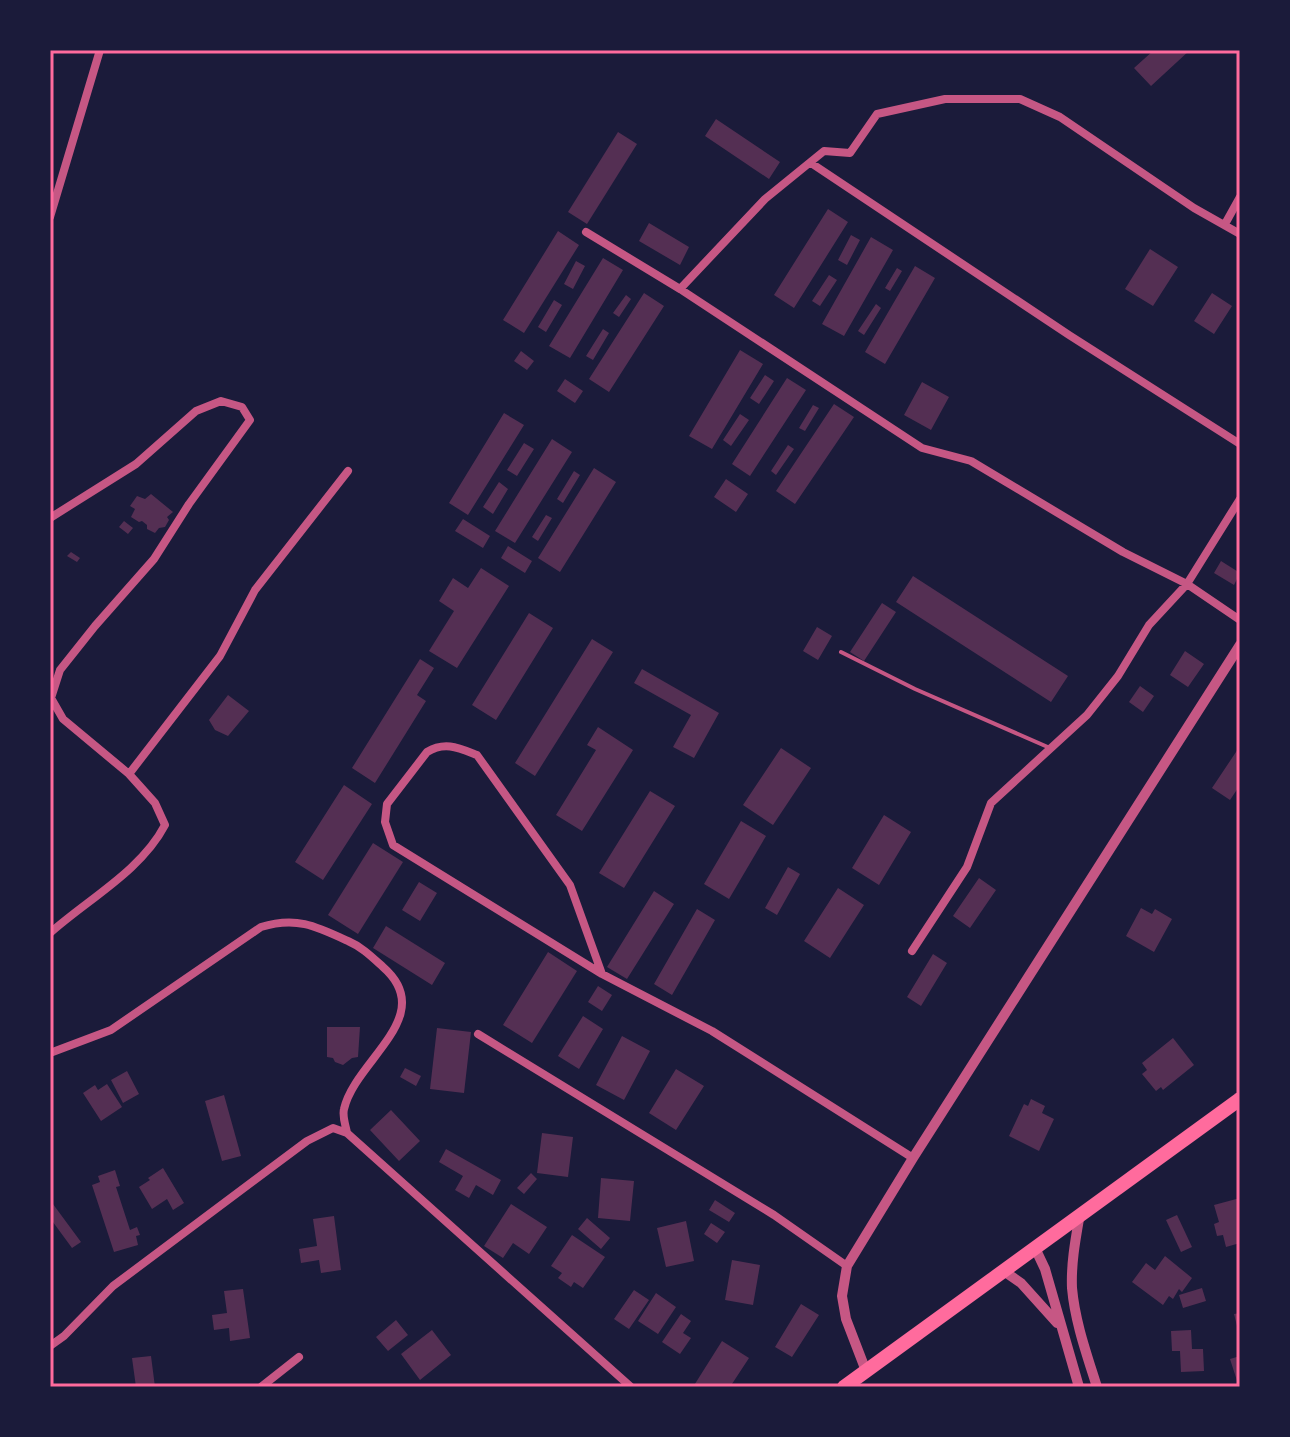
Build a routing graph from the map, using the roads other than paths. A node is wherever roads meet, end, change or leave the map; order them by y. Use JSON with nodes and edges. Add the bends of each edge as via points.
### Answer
{"nodes":[{"id":1,"x":100,"y":50,"type":"edge"},
{"id":2,"x":811,"y":163,"type":"junction"},
{"id":3,"x":1240,"y":197,"type":"edge"},
{"id":4,"x":50,"y":217,"type":"edge"},
{"id":5,"x":1225,"y":224,"type":"junction"},
{"id":6,"x":586,"y":232,"type":"dead end"},
{"id":7,"x":1240,"y":234,"type":"edge"},
{"id":8,"x":680,"y":289,"type":"junction"},
{"id":9,"x":1240,"y":444,"type":"edge"},
{"id":10,"x":348,"y":471,"type":"dead end"},
{"id":11,"x":1240,"y":499,"type":"edge"},
{"id":12,"x":50,"y":518,"type":"edge"},
{"id":13,"x":1187,"y":584,"type":"junction"},
{"id":14,"x":1240,"y":620,"type":"edge"},
{"id":15,"x":1240,"y":645,"type":"edge"},
{"id":16,"x":841,"y":652,"type":"dead end"},
{"id":17,"x":1051,"y":748,"type":"junction"},
{"id":18,"x":129,"y":774,"type":"junction"},
{"id":19,"x":50,"y":933,"type":"edge"},
{"id":20,"x":912,"y":951,"type":"dead end"},
{"id":21,"x":602,"y":974,"type":"junction"},
{"id":22,"x":478,"y":1034,"type":"dead end"},
{"id":23,"x":50,"y":1053,"type":"edge"},
{"id":24,"x":1240,"y":1099,"type":"edge"},
{"id":25,"x":347,"y":1133,"type":"junction"},
{"id":26,"x":913,"y":1158,"type":"junction"},
{"id":27,"x":1079,"y":1219,"type":"junction"},
{"id":28,"x":1036,"y":1250,"type":"junction"},
{"id":29,"x":847,"y":1266,"type":"junction"},
{"id":30,"x":1005,"y":1272,"type":"junction"},
{"id":31,"x":1061,"y":1327,"type":"junction"},
{"id":32,"x":50,"y":1346,"type":"edge"},
{"id":33,"x":299,"y":1357,"type":"dead end"},
{"id":34,"x":866,"y":1371,"type":"junction"},
{"id":35,"x":261,"y":1387,"type":"edge"},
{"id":36,"x":631,"y":1387,"type":"edge"},
{"id":37,"x":844,"y":1387,"type":"edge"},
{"id":38,"x":1079,"y":1387,"type":"edge"},
{"id":39,"x":1097,"y":1387,"type":"edge"}],
"edges":[{"from":1,"to":4,"type":"street"},
{"from":2,"to":5,"type":"street","via":[[824,151],[850,153],[877,114],[945,99],[1020,99],[1060,117],[1182,201]]},
{"from":2,"to":8,"type":"street","via":[[765,199]]},
{"from":2,"to":9,"type":"street"},
{"from":3,"to":5,"type":"street"},
{"from":5,"to":7,"type":"street"},
{"from":6,"to":8,"type":"street"},
{"from":8,"to":13,"type":"street","via":[[922,448],[971,461]]},
{"from":10,"to":18,"type":"street","via":[[255,590],[220,656]]},
{"from":11,"to":13,"type":"street"},
{"from":12,"to":18,"type":"street","via":[[136,464],[196,411],[221,401],[242,407],[250,420],[154,559],[60,670],[51,698],[63,719]]},
{"from":13,"to":14,"type":"street"},
{"from":13,"to":17,"type":"street","via":[[1149,625],[1087,715]]},
{"from":15,"to":26,"type":"street"},
{"from":16,"to":17,"type":"lane"},
{"from":17,"to":20,"type":"street","via":[[991,803],[967,867]]},
{"from":18,"to":19,"type":"street","via":[[155,803],[165,825],[157,841],[127,870]]},
{"from":21,"to":21,"type":"street","via":[[393,845],[385,822],[387,804],[427,752],[456,746],[477,755],[570,885]]},
{"from":21,"to":26,"type":"street","via":[[712,1031]]},
{"from":22,"to":29,"type":"street"},
{"from":23,"to":25,"type":"street","via":[[111,1030],[261,927],[282,921],[312,925],[359,946],[393,976],[404,1001],[399,1024],[355,1083],[343,1112]]},
{"from":24,"to":27,"type":"main road"},
{"from":25,"to":32,"type":"street","via":[[333,1128],[307,1141],[113,1286]]},
{"from":25,"to":36,"type":"street"},
{"from":26,"to":29,"type":"street"},
{"from":27,"to":28,"type":"main road"},
{"from":27,"to":39,"type":"street","via":[[1072,1286]]},
{"from":28,"to":30,"type":"main road"},
{"from":28,"to":31,"type":"street"},
{"from":29,"to":34,"type":"street","via":[[842,1296],[846,1319]]},
{"from":30,"to":31,"type":"street"},
{"from":30,"to":34,"type":"main road"},
{"from":31,"to":38,"type":"street"},
{"from":33,"to":35,"type":"street"},
{"from":34,"to":37,"type":"main road"}]}
